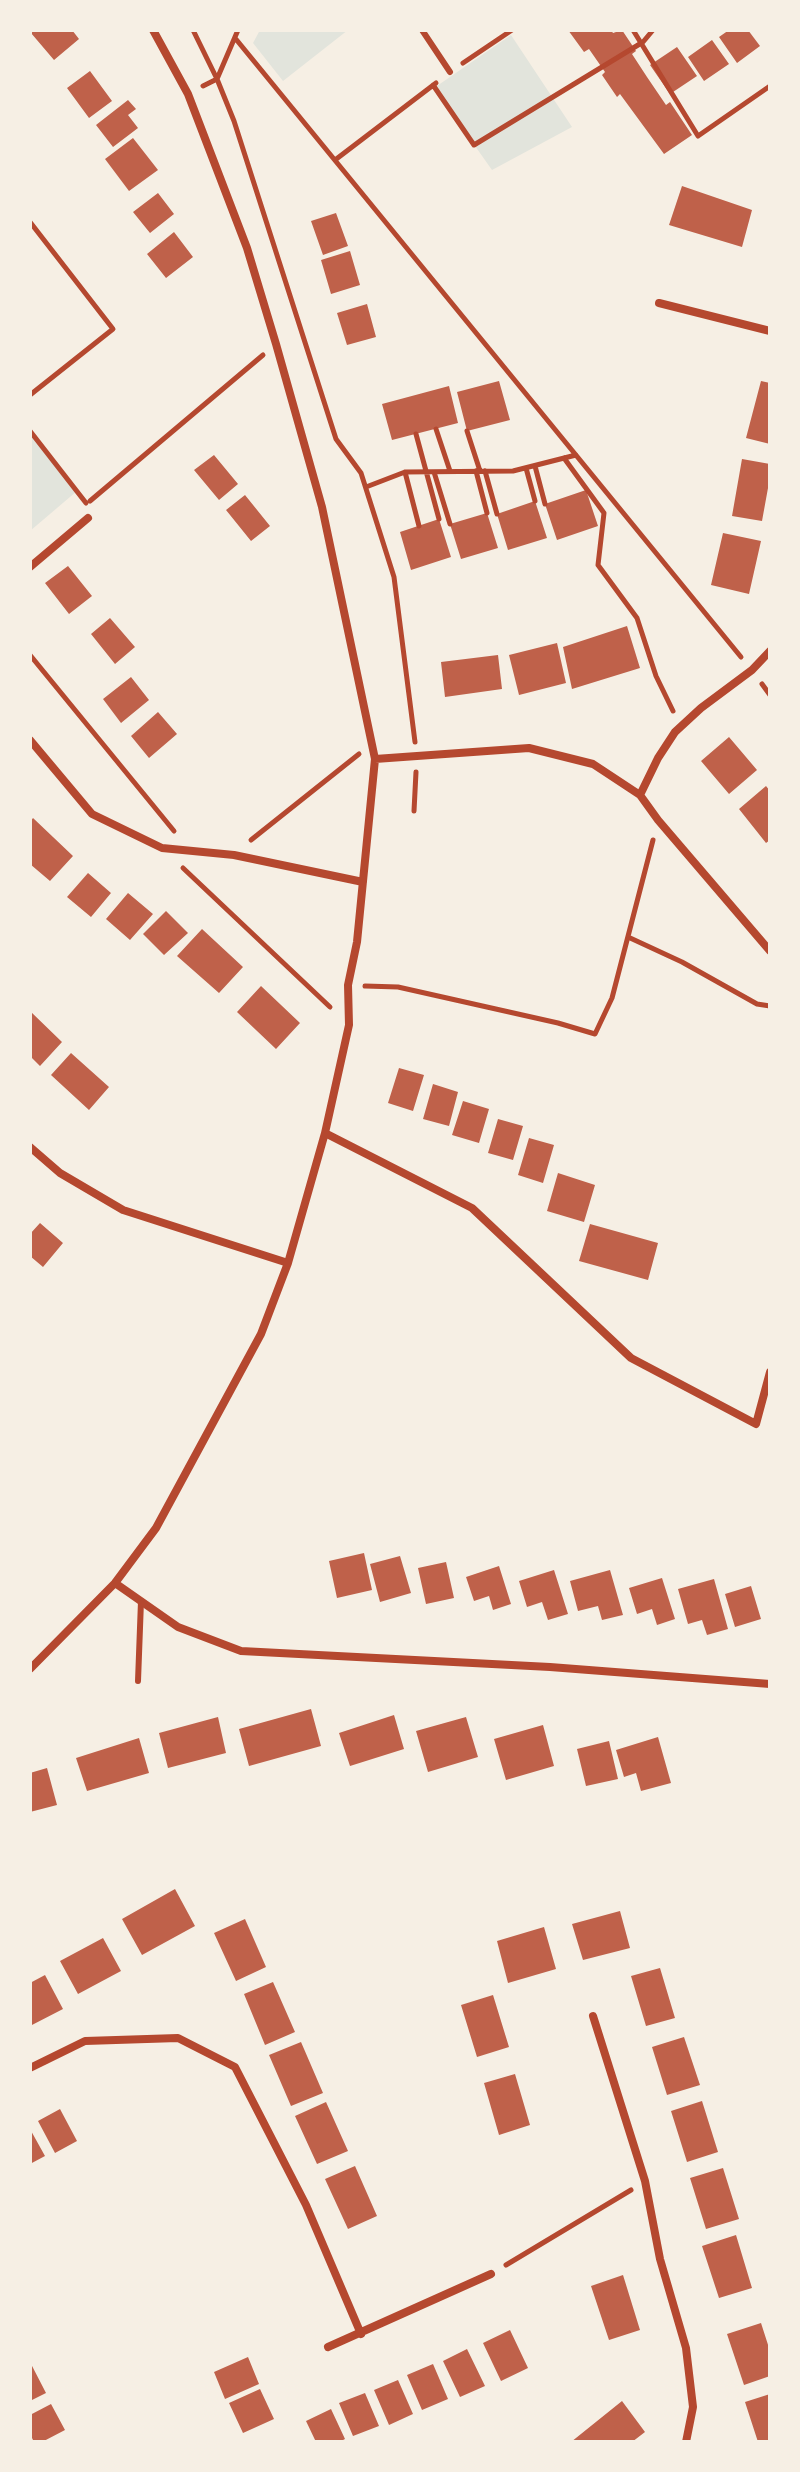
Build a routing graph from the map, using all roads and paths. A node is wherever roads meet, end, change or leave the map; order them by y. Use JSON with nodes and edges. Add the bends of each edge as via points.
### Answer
{"nodes":[{"id":1,"x":153,"y":30,"type":"edge"},
{"id":2,"x":193,"y":30,"type":"edge"},
{"id":3,"x":238,"y":30,"type":"edge"},
{"id":4,"x":422,"y":30,"type":"edge"},
{"id":5,"x":512,"y":30,"type":"edge"},
{"id":6,"x":633,"y":30,"type":"edge"},
{"id":7,"x":653,"y":30,"type":"edge"},
{"id":8,"x":235,"y":38,"type":"junction"},
{"id":9,"x":643,"y":42,"type":"junction"},
{"id":10,"x":450,"y":72,"type":"junction"},
{"id":11,"x":217,"y":79,"type":"junction"},
{"id":12,"x":433,"y":85,"type":"junction"},
{"id":13,"x":770,"y":86,"type":"edge"},
{"id":14,"x":188,"y":94,"type":"junction"},
{"id":15,"x":335,"y":160,"type":"junction"},
{"id":16,"x":30,"y":222,"type":"edge"},
{"id":17,"x":659,"y":303,"type":"dead end"},
{"id":18,"x":770,"y":331,"type":"edge"},
{"id":19,"x":276,"y":344,"type":"junction"},
{"id":20,"x":30,"y":395,"type":"edge"},
{"id":21,"x":436,"y":429,"type":"dead end"},
{"id":22,"x":30,"y":431,"type":"edge"},
{"id":23,"x":467,"y":431,"type":"dead end"},
{"id":24,"x":416,"y":434,"type":"dead end"},
{"id":25,"x":576,"y":455,"type":"junction"},
{"id":26,"x":564,"y":458,"type":"junction"},
{"id":27,"x":535,"y":466,"type":"junction"},
{"id":28,"x":526,"y":468,"type":"junction"},
{"id":29,"x":450,"y":471,"type":"junction"},
{"id":30,"x":480,"y":471,"type":"junction"},
{"id":31,"x":405,"y":472,"type":"junction"},
{"id":32,"x":426,"y":472,"type":"junction"},
{"id":33,"x":434,"y":472,"type":"junction"},
{"id":34,"x":366,"y":487,"type":"junction"},
{"id":35,"x":535,"y":501,"type":"dead end"},
{"id":36,"x":87,"y":503,"type":"junction"},
{"id":37,"x":545,"y":504,"type":"dead end"},
{"id":38,"x":75,"y":513,"type":"dead end"},
{"id":39,"x":487,"y":513,"type":"dead end"},
{"id":40,"x":497,"y":514,"type":"dead end"},
{"id":41,"x":88,"y":518,"type":"dead end"},
{"id":42,"x":439,"y":519,"type":"dead end"},
{"id":43,"x":450,"y":524,"type":"dead end"},
{"id":44,"x":419,"y":526,"type":"dead end"},
{"id":45,"x":30,"y":567,"type":"edge"},
{"id":46,"x":770,"y":651,"type":"edge"},
{"id":47,"x":30,"y":655,"type":"edge"},
{"id":48,"x":752,"y":670,"type":"junction"},
{"id":49,"x":770,"y":695,"type":"edge"},
{"id":50,"x":681,"y":726,"type":"junction"},
{"id":51,"x":30,"y":740,"type":"edge"},
{"id":52,"x":372,"y":743,"type":"junction"},
{"id":53,"x":416,"y":757,"type":"junction"},
{"id":54,"x":375,"y":759,"type":"junction"},
{"id":55,"x":640,"y":795,"type":"junction"},
{"id":56,"x":414,"y":811,"type":"dead end"},
{"id":57,"x":658,"y":820,"type":"junction"},
{"id":58,"x":162,"y":848,"type":"junction"},
{"id":59,"x":190,"y":851,"type":"junction"},
{"id":60,"x":234,"y":855,"type":"junction"},
{"id":61,"x":363,"y":882,"type":"junction"},
{"id":62,"x":628,"y":937,"type":"junction"},
{"id":63,"x":770,"y":951,"type":"edge"},
{"id":64,"x":348,"y":985,"type":"junction"},
{"id":65,"x":770,"y":1006,"type":"edge"},
{"id":66,"x":349,"y":1025,"type":"junction"},
{"id":67,"x":325,"y":1133,"type":"junction"},
{"id":68,"x":30,"y":1147,"type":"edge"},
{"id":69,"x":288,"y":1263,"type":"junction"},
{"id":70,"x":770,"y":1372,"type":"edge"},
{"id":71,"x":115,"y":1583,"type":"junction"},
{"id":72,"x":141,"y":1601,"type":"junction"},
{"id":73,"x":30,"y":1669,"type":"edge"},
{"id":74,"x":138,"y":1681,"type":"dead end"},
{"id":75,"x":770,"y":1684,"type":"edge"},
{"id":76,"x":593,"y":2016,"type":"dead end"},
{"id":77,"x":30,"y":2068,"type":"edge"},
{"id":78,"x":645,"y":2181,"type":"junction"},
{"id":79,"x":491,"y":2274,"type":"joint"},
{"id":80,"x":361,"y":2334,"type":"junction"},
{"id":81,"x":328,"y":2347,"type":"dead end"},
{"id":82,"x":686,"y":2442,"type":"edge"}],
"edges":[{"from":1,"to":14,"type":"street"},
{"from":2,"to":11,"type":"path"},
{"from":3,"to":8,"type":"path"},
{"from":4,"to":10,"type":"lane"},
{"from":5,"to":10,"type":"path"},
{"from":6,"to":9,"type":"path"},
{"from":7,"to":9,"type":"path"},
{"from":8,"to":11,"type":"path"},
{"from":8,"to":15,"type":"path"},
{"from":9,"to":12,"type":"path","via":[[474,145]]},
{"from":9,"to":13,"type":"path","via":[[698,136]]},
{"from":10,"to":12,"type":"path"},
{"from":11,"to":14,"type":"path"},
{"from":11,"to":34,"type":"path","via":[[336,439]]},
{"from":12,"to":15,"type":"path"},
{"from":14,"to":19,"type":"street","via":[[247,248]]},
{"from":15,"to":25,"type":"path"},
{"from":16,"to":20,"type":"path","via":[[113,329]]},
{"from":17,"to":18,"type":"street"},
{"from":19,"to":36,"type":"path"},
{"from":19,"to":52,"type":"street","via":[[322,507]]},
{"from":21,"to":29,"type":"path"},
{"from":22,"to":36,"type":"path"},
{"from":23,"to":30,"type":"path"},
{"from":24,"to":32,"type":"path"},
{"from":25,"to":26,"type":"path"},
{"from":25,"to":48,"type":"path"},
{"from":26,"to":27,"type":"path"},
{"from":26,"to":50,"type":"path","via":[[604,513],[598,565],[637,618],[656,676]]},
{"from":27,"to":28,"type":"path"},
{"from":27,"to":37,"type":"path"},
{"from":28,"to":30,"type":"path"},
{"from":28,"to":35,"type":"path"},
{"from":29,"to":30,"type":"path"},
{"from":29,"to":33,"type":"path"},
{"from":30,"to":39,"type":"path"},
{"from":30,"to":40,"type":"path"},
{"from":31,"to":32,"type":"path"},
{"from":31,"to":34,"type":"path"},
{"from":31,"to":44,"type":"path"},
{"from":32,"to":33,"type":"path"},
{"from":32,"to":42,"type":"path"},
{"from":33,"to":43,"type":"path"},
{"from":34,"to":53,"type":"path","via":[[394,577]]},
{"from":36,"to":38,"type":"path"},
{"from":41,"to":45,"type":"street"},
{"from":46,"to":48,"type":"street"},
{"from":47,"to":59,"type":"path"},
{"from":48,"to":49,"type":"path"},
{"from":48,"to":50,"type":"street"},
{"from":50,"to":55,"type":"street"},
{"from":51,"to":58,"type":"street","via":[[92,814]]},
{"from":52,"to":54,"type":"street"},
{"from":52,"to":60,"type":"path"},
{"from":53,"to":54,"type":"street"},
{"from":53,"to":55,"type":"street","via":[[529,748],[593,764]]},
{"from":53,"to":56,"type":"path"},
{"from":54,"to":61,"type":"street"},
{"from":55,"to":57,"type":"street"},
{"from":57,"to":62,"type":"path"},
{"from":57,"to":63,"type":"street"},
{"from":58,"to":59,"type":"street"},
{"from":58,"to":66,"type":"path"},
{"from":59,"to":60,"type":"street"},
{"from":60,"to":61,"type":"street"},
{"from":61,"to":64,"type":"street"},
{"from":62,"to":64,"type":"path","via":[[612,998],[595,1034],[398,987]]},
{"from":62,"to":65,"type":"path"},
{"from":64,"to":66,"type":"street"},
{"from":66,"to":67,"type":"street"},
{"from":67,"to":69,"type":"street"},
{"from":67,"to":70,"type":"street","via":[[472,1208],[631,1358],[756,1424]]},
{"from":68,"to":69,"type":"street","via":[[60,1173],[123,1210]]},
{"from":69,"to":71,"type":"street","via":[[261,1334],[156,1528]]},
{"from":71,"to":72,"type":"street"},
{"from":71,"to":73,"type":"street"},
{"from":72,"to":74,"type":"lane"},
{"from":72,"to":75,"type":"street","via":[[178,1627],[241,1651]]},
{"from":76,"to":78,"type":"street"},
{"from":77,"to":80,"type":"street","via":[[85,2041],[178,2038],[235,2067],[306,2205]]},
{"from":78,"to":79,"type":"path"},
{"from":78,"to":82,"type":"street","via":[[660,2259],[686,2348],[693,2407]]},
{"from":79,"to":80,"type":"street"},
{"from":80,"to":81,"type":"street"}]}
